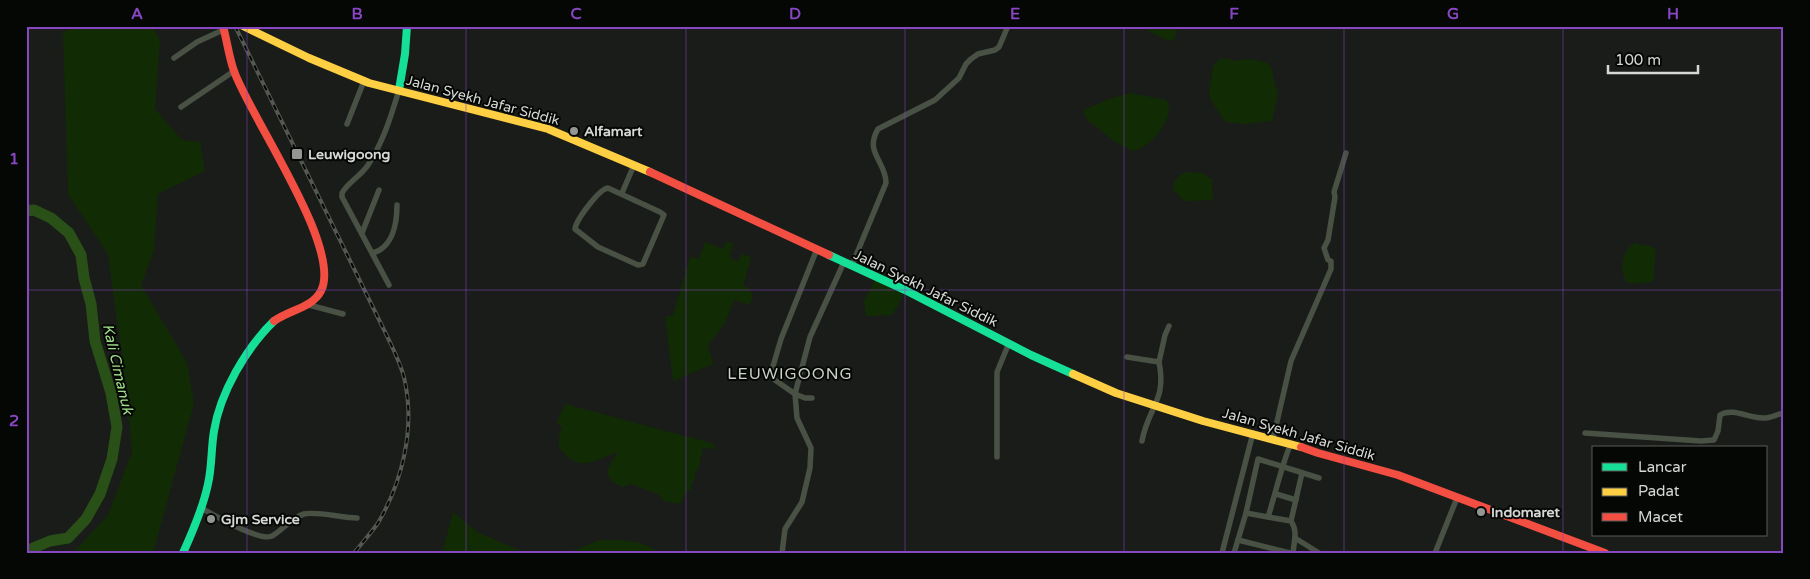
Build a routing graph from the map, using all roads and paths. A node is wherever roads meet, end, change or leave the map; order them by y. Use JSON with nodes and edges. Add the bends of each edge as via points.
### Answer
{"nodes":[{"id":1,"x":243,"y":26,"type":"edge"},
{"id":2,"x":407,"y":26,"type":"edge"},
{"id":3,"x":1008,"y":26,"type":"edge"},
{"id":4,"x":223,"y":28,"type":"edge"},
{"id":5,"x":174,"y":58,"type":"dead end"},
{"id":6,"x":234,"y":71,"type":"junction"},
{"id":7,"x":364,"y":81,"type":"junction"},
{"id":8,"x":399,"y":90,"type":"junction"},
{"id":9,"x":181,"y":107,"type":"dead end"},
{"id":10,"x":347,"y":124,"type":"dead end"},
{"id":11,"x":1346,"y":153,"type":"dead end"},
{"id":12,"x":634,"y":165,"type":"junction"},
{"id":13,"x":379,"y":190,"type":"dead end"},
{"id":14,"x":622,"y":193,"type":"junction"},
{"id":15,"x":397,"y":205,"type":"dead end"},
{"id":16,"x":362,"y":233,"type":"junction"},
{"id":17,"x":818,"y":249,"type":"junction"},
{"id":18,"x":373,"y":253,"type":"junction"},
{"id":19,"x":844,"y":262,"type":"junction"},
{"id":20,"x":852,"y":265,"type":"junction"},
{"id":21,"x":389,"y":285,"type":"dead end"},
{"id":22,"x":309,"y":305,"type":"junction"},
{"id":23,"x":343,"y":314,"type":"dead end"},
{"id":24,"x":1169,"y":326,"type":"dead end"},
{"id":25,"x":1010,"y":343,"type":"junction"},
{"id":26,"x":1126,"y":357,"type":"dead end"},
{"id":27,"x":1159,"y":362,"type":"junction"},
{"id":28,"x":795,"y":394,"type":"junction"},
{"id":29,"x":812,"y":398,"type":"dead end"},
{"id":30,"x":1156,"y":407,"type":"junction"},
{"id":31,"x":1784,"y":413,"type":"edge"},
{"id":32,"x":1253,"y":433,"type":"junction"},
{"id":33,"x":1585,"y":433,"type":"dead end"},
{"id":34,"x":1273,"y":439,"type":"junction"},
{"id":35,"x":1142,"y":441,"type":"dead end"},
{"id":36,"x":1290,"y":443,"type":"junction"},
{"id":37,"x":997,"y":458,"type":"dead end"},
{"id":38,"x":1282,"y":466,"type":"junction"},
{"id":39,"x":1302,"y":473,"type":"junction"},
{"id":40,"x":1319,"y":478,"type":"dead end"},
{"id":41,"x":1276,"y":494,"type":"junction"},
{"id":42,"x":1457,"y":498,"type":"junction"},
{"id":43,"x":1296,"y":500,"type":"junction"},
{"id":44,"x":201,"y":508,"type":"junction"},
{"id":45,"x":1246,"y":513,"type":"junction"},
{"id":46,"x":1268,"y":517,"type":"junction"},
{"id":47,"x":357,"y":518,"type":"dead end"},
{"id":48,"x":1291,"y":521,"type":"junction"},
{"id":49,"x":1295,"y":538,"type":"junction"},
{"id":50,"x":1238,"y":540,"type":"junction"},
{"id":51,"x":182,"y":553,"type":"edge"},
{"id":52,"x":782,"y":553,"type":"edge"},
{"id":53,"x":1222,"y":553,"type":"edge"},
{"id":54,"x":1234,"y":553,"type":"edge"},
{"id":55,"x":1291,"y":553,"type":"edge"},
{"id":56,"x":1319,"y":553,"type":"edge"},
{"id":57,"x":1435,"y":553,"type":"edge"},
{"id":58,"x":1605,"y":553,"type":"edge"}],
"edges":[{"from":1,"to":7,"type":"main road","name":"Jalan Syekh Jafar Siddik"},
{"from":2,"to":8,"type":"main road"},
{"from":3,"to":20,"type":"street","via":[[998,47],[971,59],[959,78],[935,100],[878,129],[872,146],[886,183]]},
{"from":4,"to":5,"type":"street"},
{"from":4,"to":6,"type":"main road"},
{"from":6,"to":9,"type":"street"},
{"from":6,"to":22,"type":"main road","via":[[319,243],[325,285],[319,297]]},
{"from":7,"to":8,"type":"main road","name":"Jalan Syekh Jafar Siddik"},
{"from":7,"to":10,"type":"street"},
{"from":8,"to":12,"type":"main road","name":"Jalan Syekh Jafar Siddik","via":[[548,130]]},
{"from":8,"to":16,"type":"street","via":[[374,154],[342,193]]},
{"from":11,"to":34,"type":"street","via":[[1334,192],[1328,240],[1324,248],[1331,261],[1331,269],[1291,361]]},
{"from":12,"to":14,"type":"street"},
{"from":12,"to":17,"type":"main road","name":"Jalan Syekh Jafar Siddik"},
{"from":13,"to":16,"type":"street"},
{"from":14,"to":14,"type":"street","via":[[603,189],[575,229],[598,247],[638,265],[643,264],[664,216]]},
{"from":15,"to":18,"type":"street","via":[[396,224],[388,242],[383,250]]},
{"from":16,"to":18,"type":"street"},
{"from":17,"to":19,"type":"main road","name":"Jalan Syekh Jafar Siddik"},
{"from":17,"to":28,"type":"street","via":[[771,371],[774,380]]},
{"from":18,"to":21,"type":"street"},
{"from":19,"to":20,"type":"main road","name":"Jalan Syekh Jafar Siddik"},
{"from":19,"to":28,"type":"street","via":[[810,337]]},
{"from":20,"to":25,"type":"main road","name":"Jalan Syekh Jafar Siddik"},
{"from":22,"to":23,"type":"street"},
{"from":22,"to":44,"type":"main road","via":[[282,316],[269,326],[236,372],[216,423],[210,474]]},
{"from":24,"to":27,"type":"street"},
{"from":25,"to":30,"type":"main road","name":"Jalan Syekh Jafar Siddik","via":[[1094,384]]},
{"from":25,"to":37,"type":"street","via":[[997,372]]},
{"from":26,"to":27,"type":"street"},
{"from":27,"to":30,"type":"street","via":[[1162,385]]},
{"from":28,"to":29,"type":"street"},
{"from":28,"to":52,"type":"street","via":[[797,418],[810,448],[810,468],[802,502],[786,529]]},
{"from":30,"to":32,"type":"main road","name":"Jalan Syekh Jafar Siddik"},
{"from":30,"to":35,"type":"street","via":[[1144,427]]},
{"from":31,"to":33,"type":"street","via":[[1763,418],[1723,413],[1714,440]]},
{"from":32,"to":34,"type":"main road","name":"Jalan Syekh Jafar Siddik"},
{"from":32,"to":53,"type":"street"},
{"from":34,"to":36,"type":"main road","name":"Jalan Syekh Jafar Siddik"},
{"from":36,"to":38,"type":"street"},
{"from":36,"to":42,"type":"main road","name":"Jalan Syekh Jafar Siddik","via":[[1398,475]]},
{"from":38,"to":39,"type":"street"},
{"from":38,"to":41,"type":"street"},
{"from":38,"to":45,"type":"street","via":[[1258,460]]},
{"from":39,"to":40,"type":"street"},
{"from":39,"to":43,"type":"street"},
{"from":41,"to":43,"type":"street"},
{"from":41,"to":46,"type":"street"},
{"from":42,"to":57,"type":"street"},
{"from":42,"to":58,"type":"main road","name":"Jalan Syekh Jafar Siddik"},
{"from":43,"to":48,"type":"street"},
{"from":44,"to":47,"type":"street","via":[[265,537],[272,536],[303,515]]},
{"from":44,"to":51,"type":"main road"},
{"from":45,"to":46,"type":"street"},
{"from":45,"to":50,"type":"street"},
{"from":46,"to":48,"type":"street"},
{"from":48,"to":49,"type":"street"},
{"from":49,"to":55,"type":"street"},
{"from":49,"to":56,"type":"street"},
{"from":50,"to":54,"type":"street"},
{"from":50,"to":55,"type":"street"}]}
